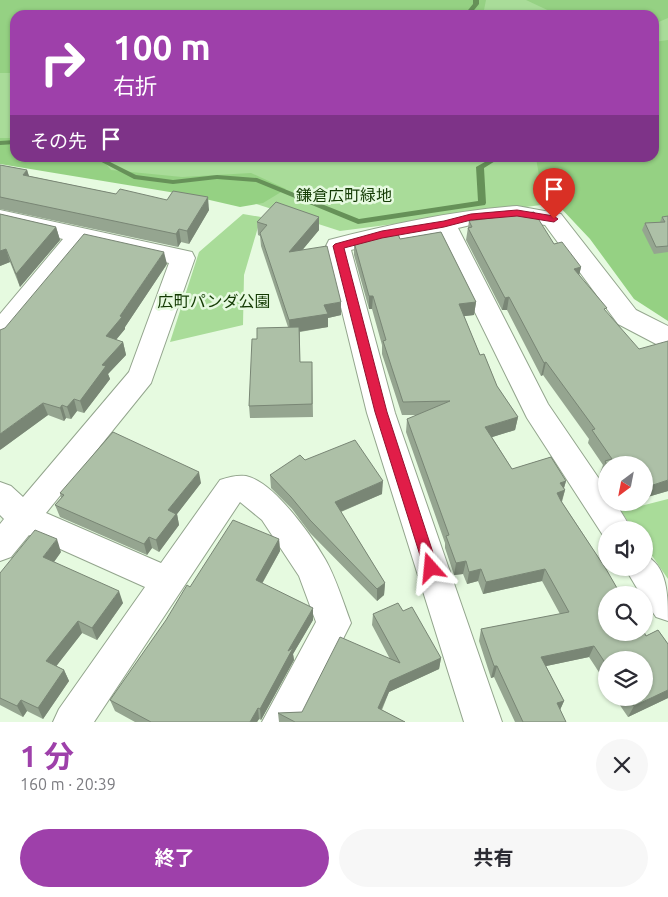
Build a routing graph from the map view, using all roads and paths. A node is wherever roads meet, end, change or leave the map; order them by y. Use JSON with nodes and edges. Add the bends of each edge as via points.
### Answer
{"nodes":[{"id":1,"x":0,"y":218,"type":"edge"},
{"id":2,"x":444,"y":224,"type":"junction"},
{"id":3,"x":79,"y":236,"type":"junction"},
{"id":4,"x":0,"y":332,"type":"edge"},
{"id":5,"x":668,"y":338,"type":"edge"},
{"id":6,"x":0,"y":495,"type":"edge"},
{"id":7,"x":24,"y":518,"type":"junction"},
{"id":8,"x":610,"y":521,"type":"edge"},
{"id":9,"x":0,"y":547,"type":"edge"},
{"id":10,"x":647,"y":576,"type":"edge"},
{"id":11,"x":168,"y":582,"type":"junction"},
{"id":12,"x":668,"y":606,"type":"edge"},
{"id":13,"x":72,"y":722,"type":"edge"},
{"id":14,"x":281,"y":722,"type":"edge"},
{"id":15,"x":483,"y":722,"type":"edge"}],
"edges":[{"from":1,"to":3,"type":"street"},
{"from":2,"to":5,"type":"street","via":[[471,217],[517,213],[554,219],[627,317]]},
{"from":2,"to":8,"type":"street","via":[[537,410]]},
{"from":2,"to":15,"type":"street","via":[[382,234],[338,246],[381,412]]},
{"from":3,"to":4,"type":"street"},
{"from":3,"to":7,"type":"street","via":[[183,258],[141,376]]},
{"from":6,"to":7,"type":"street"},
{"from":7,"to":9,"type":"street"},
{"from":7,"to":11,"type":"street"},
{"from":10,"to":12,"type":"street"},
{"from":11,"to":13,"type":"street"},
{"from":11,"to":14,"type":"street","via":[[231,489],[246,489],[273,511],[313,569],[334,623]]}]}
